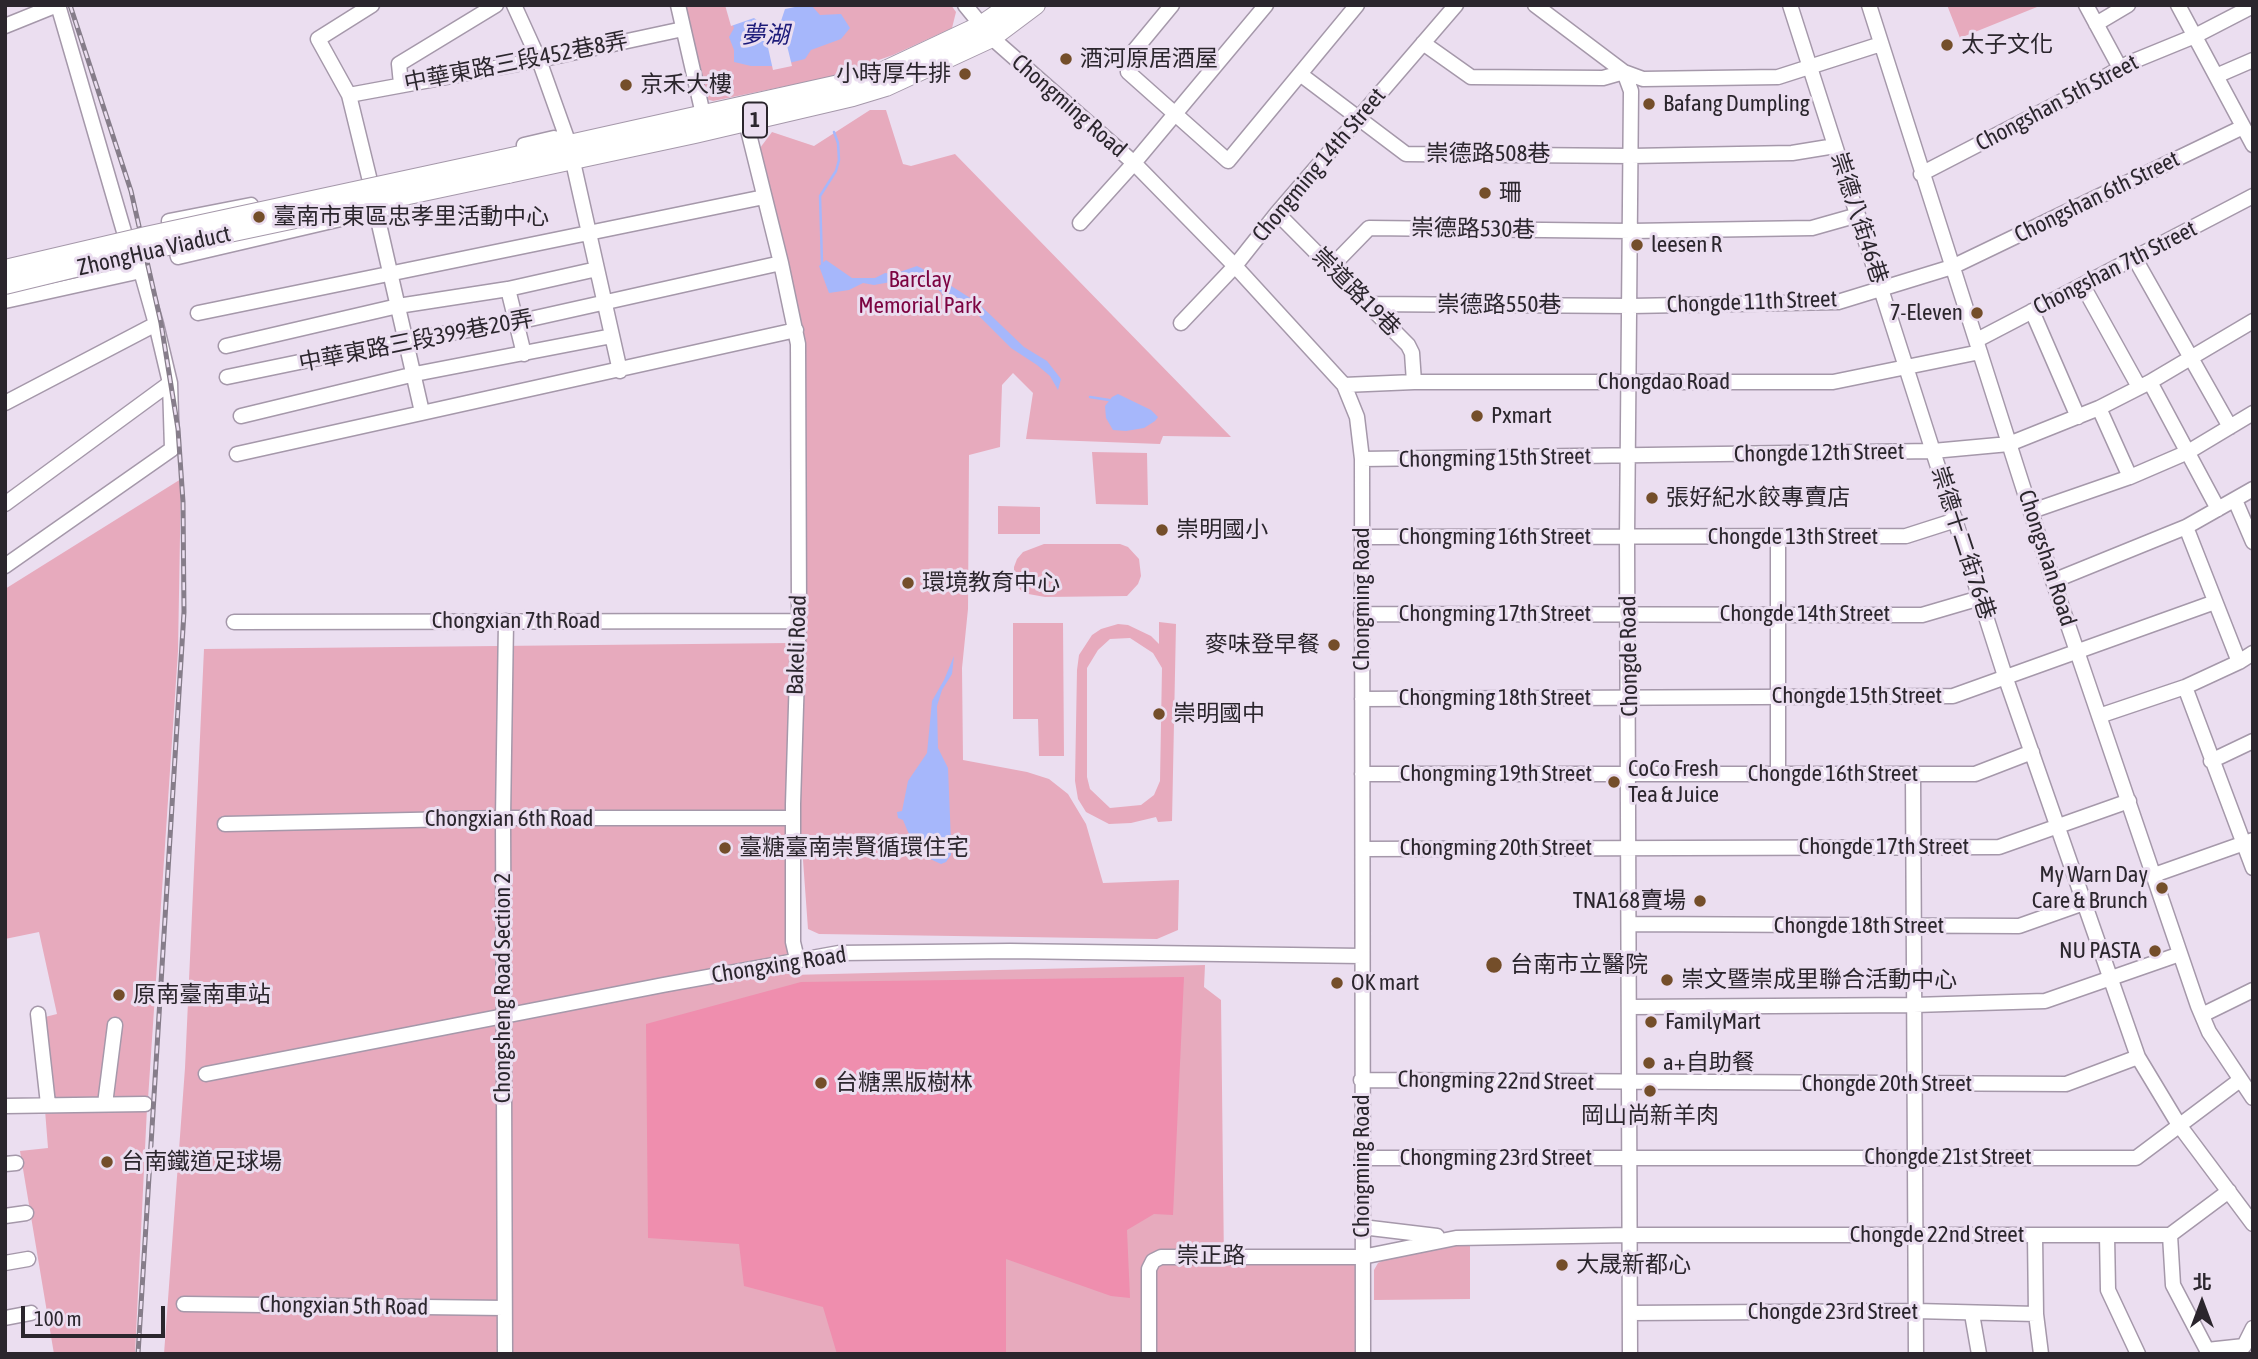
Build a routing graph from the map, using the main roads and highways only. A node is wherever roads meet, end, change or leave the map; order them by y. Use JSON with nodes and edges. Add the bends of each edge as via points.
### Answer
{"nodes":[{"id":1,"x":1010,"y":5,"type":"edge"},
{"id":2,"x":1036,"y":5,"type":"edge"},
{"id":3,"x":986,"y":32,"type":"junction"},
{"id":4,"x":505,"y":166,"type":"junction"},
{"id":5,"x":5,"y":269,"type":"edge"},
{"id":6,"x":5,"y":285,"type":"edge"}],
"edges":[{"from":1,"to":3,"type":"main road","number":"1"},
{"from":2,"to":3,"type":"main road","number":"1"},
{"from":3,"to":4,"type":"main road","number":"1","via":[[886,87],[853,97],[744,114]]},
{"from":4,"to":5,"type":"main road","name":"ZhongHua Viaduct","number":"1","bridge":true,"via":[[146,236]]},
{"from":4,"to":6,"type":"main road","name":"ZhongHua Viaduct","number":"1","bridge":true}]}
